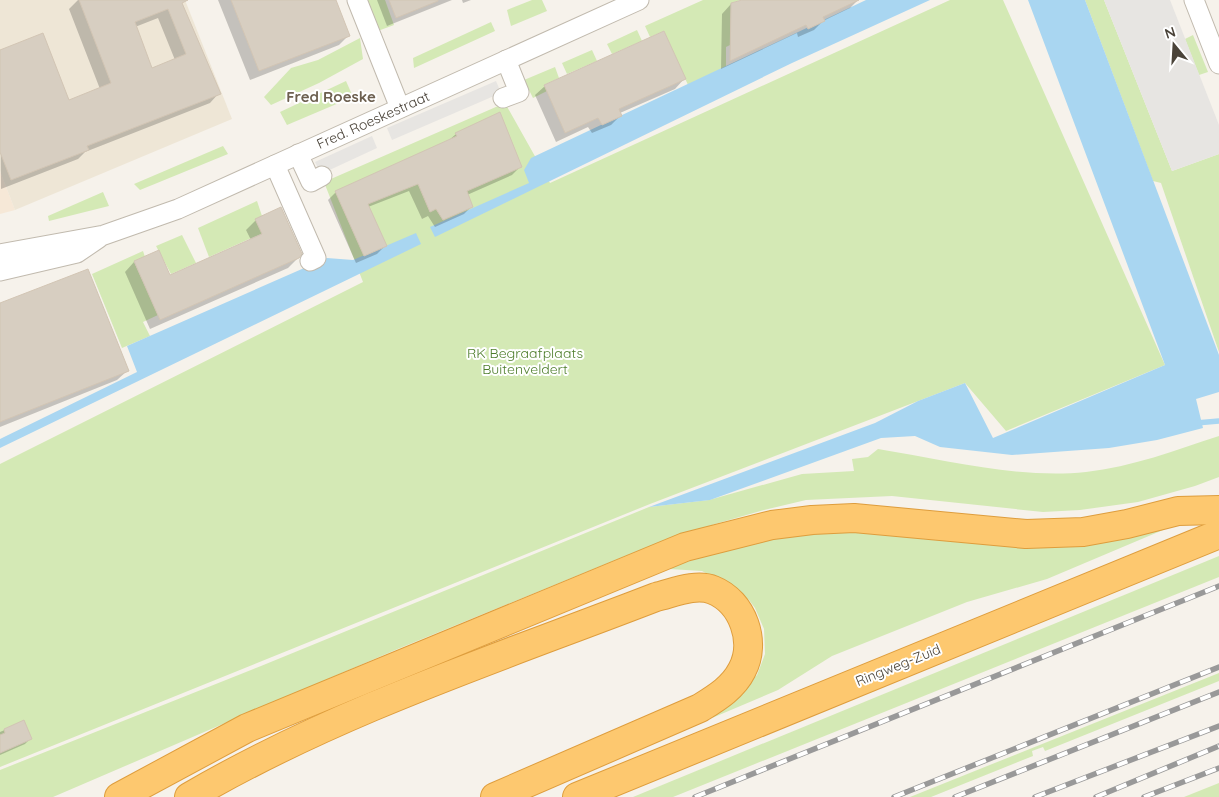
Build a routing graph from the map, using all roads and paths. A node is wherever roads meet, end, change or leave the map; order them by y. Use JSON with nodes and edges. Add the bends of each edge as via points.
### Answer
{"nodes":[{"id":1,"x":357,"y":0,"type":"edge"},
{"id":2,"x":639,"y":0,"type":"edge"},
{"id":3,"x":1194,"y":0,"type":"edge"},
{"id":4,"x":506,"y":60,"type":"junction"},
{"id":5,"x":1219,"y":64,"type":"edge"},
{"id":6,"x":503,"y":98,"type":"dead end"},
{"id":7,"x":400,"y":108,"type":"junction"},
{"id":8,"x":298,"y":154,"type":"junction"},
{"id":9,"x":275,"y":165,"type":"junction"},
{"id":10,"x":322,"y":176,"type":"dead end"},
{"id":11,"x":104,"y":235,"type":"junction"},
{"id":12,"x":0,"y":254,"type":"edge"},
{"id":13,"x":310,"y":261,"type":"dead end"},
{"id":14,"x":0,"y":271,"type":"edge"},
{"id":15,"x":1219,"y":510,"type":"edge"},
{"id":16,"x":1219,"y":534,"type":"edge"},
{"id":17,"x":119,"y":797,"type":"edge"},
{"id":18,"x":189,"y":797,"type":"edge"},
{"id":19,"x":495,"y":797,"type":"edge"},
{"id":20,"x":577,"y":797,"type":"edge"}],
"edges":[{"from":1,"to":7,"type":"street"},
{"from":2,"to":4,"type":"street","name":"Fred. Roeskestraat"},
{"from":3,"to":5,"type":"street"},
{"from":4,"to":6,"type":"street","via":[[519,92]]},
{"from":4,"to":7,"type":"street","name":"Fred. Roeskestraat"},
{"from":7,"to":8,"type":"street","name":"Fred. Roeskestraat"},
{"from":8,"to":9,"type":"street","name":"Fred. Roeskestraat"},
{"from":8,"to":10,"type":"street","via":[[311,182]]},
{"from":9,"to":11,"type":"street","name":"Fred. Roeskestraat","via":[[178,209]]},
{"from":9,"to":13,"type":"street","via":[[316,258]]},
{"from":11,"to":12,"type":"street","name":"Fred. Roeskestraat"},
{"from":11,"to":14,"type":"street","name":"Fred. Roeskestraat","via":[[77,253]]},
{"from":15,"to":17,"type":"highway","via":[[1178,511],[1083,532],[1026,534],[854,518],[812,520],[772,525],[685,547],[247,728]]},
{"from":16,"to":20,"type":"highway","name":"Ringweg-Zuid"},
{"from":18,"to":19,"type":"highway","via":[[239,768],[397,696],[656,597],[690,588],[712,589],[738,612],[748,631],[747,651],[742,670],[728,688],[700,708]]}]}
